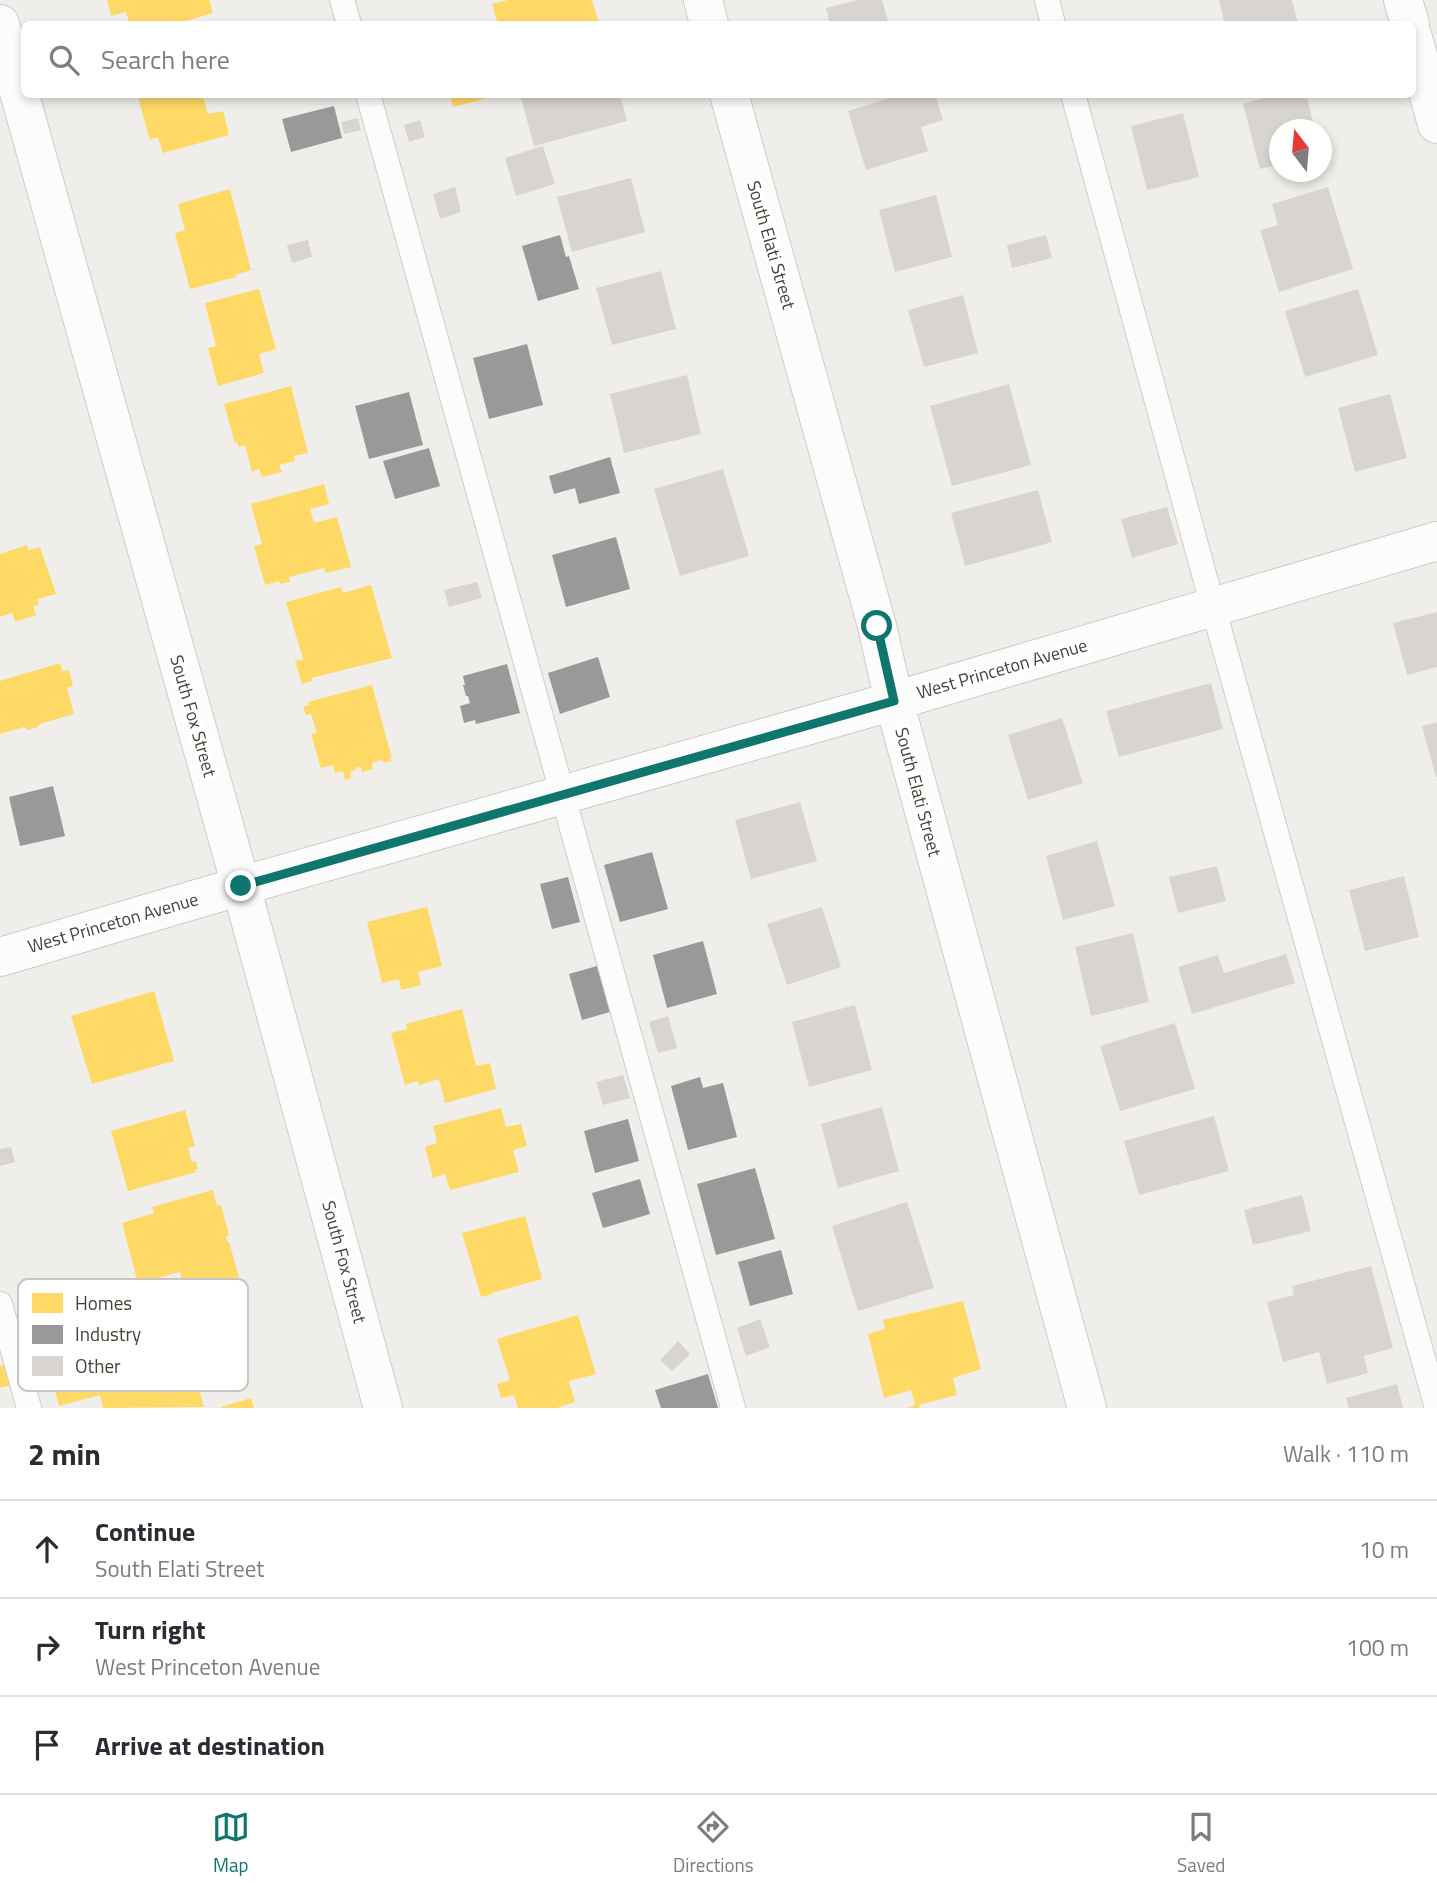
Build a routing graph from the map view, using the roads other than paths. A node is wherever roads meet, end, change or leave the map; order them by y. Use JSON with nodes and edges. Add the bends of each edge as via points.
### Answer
{"nodes":[{"id":1,"x":342,"y":0,"type":"edge"},
{"id":2,"x":703,"y":0,"type":"edge"},
{"id":3,"x":1047,"y":0,"type":"edge"},
{"id":4,"x":1403,"y":0,"type":"edge"},
{"id":5,"x":348,"y":21,"type":"edge"},
{"id":6,"x":708,"y":21,"type":"edge"},
{"id":7,"x":1052,"y":21,"type":"edge"},
{"id":8,"x":1409,"y":21,"type":"edge"},
{"id":9,"x":0,"y":24,"type":"edge"},
{"id":10,"x":1416,"y":49,"type":"edge"},
{"id":11,"x":369,"y":98,"type":"edge"},
{"id":12,"x":730,"y":98,"type":"edge"},
{"id":13,"x":1074,"y":98,"type":"edge"},
{"id":14,"x":1437,"y":124,"type":"edge"},
{"id":15,"x":1437,"y":541,"type":"edge"},
{"id":16,"x":1213,"y":607,"type":"junction"},
{"id":17,"x":894,"y":701,"type":"junction"},
{"id":18,"x":562,"y":795,"type":"junction"},
{"id":19,"x":241,"y":886,"type":"junction"},
{"id":20,"x":0,"y":957,"type":"edge"},
{"id":21,"x":0,"y":1304,"type":"edge"},
{"id":22,"x":18,"y":1369,"type":"edge"},
{"id":23,"x":24,"y":1391,"type":"edge"},
{"id":24,"x":29,"y":1408,"type":"edge"},
{"id":25,"x":383,"y":1408,"type":"edge"},
{"id":26,"x":733,"y":1408,"type":"edge"},
{"id":27,"x":1087,"y":1408,"type":"edge"},
{"id":28,"x":1437,"y":1408,"type":"edge"}],
"edges":[{"from":1,"to":5,"type":"lane"},
{"from":2,"to":6,"type":"street"},
{"from":3,"to":7,"type":"lane"},
{"from":4,"to":8,"type":"street"},
{"from":9,"to":19,"type":"street","name":"South Fox Street"},
{"from":10,"to":14,"type":"street"},
{"from":11,"to":18,"type":"lane"},
{"from":12,"to":17,"type":"street","name":"South Elati Street"},
{"from":13,"to":16,"type":"lane"},
{"from":15,"to":16,"type":"street","name":"West Princeton Avenue"},
{"from":16,"to":17,"type":"street","name":"West Princeton Avenue"},
{"from":16,"to":28,"type":"lane"},
{"from":17,"to":18,"type":"street","name":"West Princeton Avenue"},
{"from":17,"to":27,"type":"street","name":"South Elati Street"},
{"from":18,"to":19,"type":"street","name":"West Princeton Avenue"},
{"from":18,"to":26,"type":"lane"},
{"from":19,"to":20,"type":"street","name":"West Princeton Avenue"},
{"from":19,"to":25,"type":"street","name":"South Fox Street"},
{"from":21,"to":22,"type":"lane"},
{"from":23,"to":24,"type":"lane"}]}
